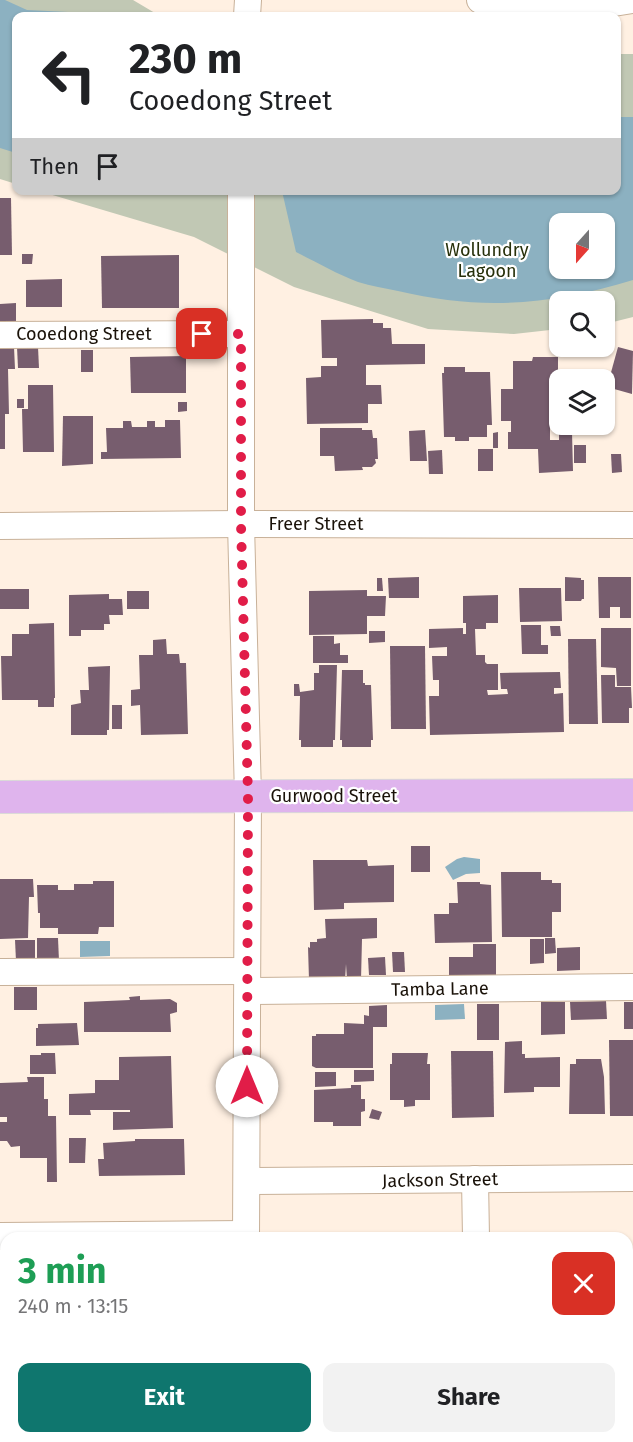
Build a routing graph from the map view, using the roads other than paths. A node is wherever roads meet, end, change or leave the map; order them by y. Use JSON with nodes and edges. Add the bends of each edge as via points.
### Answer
{"nodes":[{"id":1,"x":480,"y":0,"type":"edge"},
{"id":2,"x":632,"y":0,"type":"edge"},
{"id":3,"x":241,"y":195,"type":"edge"},
{"id":4,"x":0,"y":334,"type":"edge"},
{"id":5,"x":241,"y":334,"type":"junction"},
{"id":6,"x":241,"y":524,"type":"junction"},
{"id":7,"x":633,"y":525,"type":"edge"},
{"id":8,"x":0,"y":526,"type":"edge"},
{"id":9,"x":633,"y":795,"type":"edge"},
{"id":10,"x":248,"y":796,"type":"junction"},
{"id":11,"x":0,"y":797,"type":"edge"},
{"id":12,"x":0,"y":972,"type":"edge"},
{"id":13,"x":247,"y":981,"type":"junction"},
{"id":14,"x":633,"y":987,"type":"edge"},
{"id":15,"x":633,"y":1178,"type":"edge"},
{"id":16,"x":475,"y":1179,"type":"junction"},
{"id":17,"x":247,"y":1181,"type":"junction"},
{"id":18,"x":246,"y":1232,"type":"edge"},
{"id":19,"x":476,"y":1232,"type":"edge"}],
"edges":[{"from":1,"to":2,"type":"street","via":[[595,6]]},
{"from":3,"to":5,"type":"street"},
{"from":4,"to":5,"type":"street","name":"Cooedong Street"},
{"from":5,"to":6,"type":"street"},
{"from":6,"to":7,"type":"street","name":"Freer Street"},
{"from":6,"to":8,"type":"street","name":"Freer Street"},
{"from":6,"to":10,"type":"street"},
{"from":9,"to":10,"type":"main road","name":"Gurwood Street"},
{"from":10,"to":11,"type":"main road","name":"Gurwood Street"},
{"from":10,"to":13,"type":"street"},
{"from":12,"to":13,"type":"street","name":"Tamba Lane"},
{"from":13,"to":14,"type":"street","name":"Tamba Lane"},
{"from":13,"to":17,"type":"street"},
{"from":15,"to":16,"type":"street","name":"Jackson Street"},
{"from":16,"to":17,"type":"street","name":"Jackson Street"},
{"from":16,"to":19,"type":"street"},
{"from":17,"to":18,"type":"street"}]}
